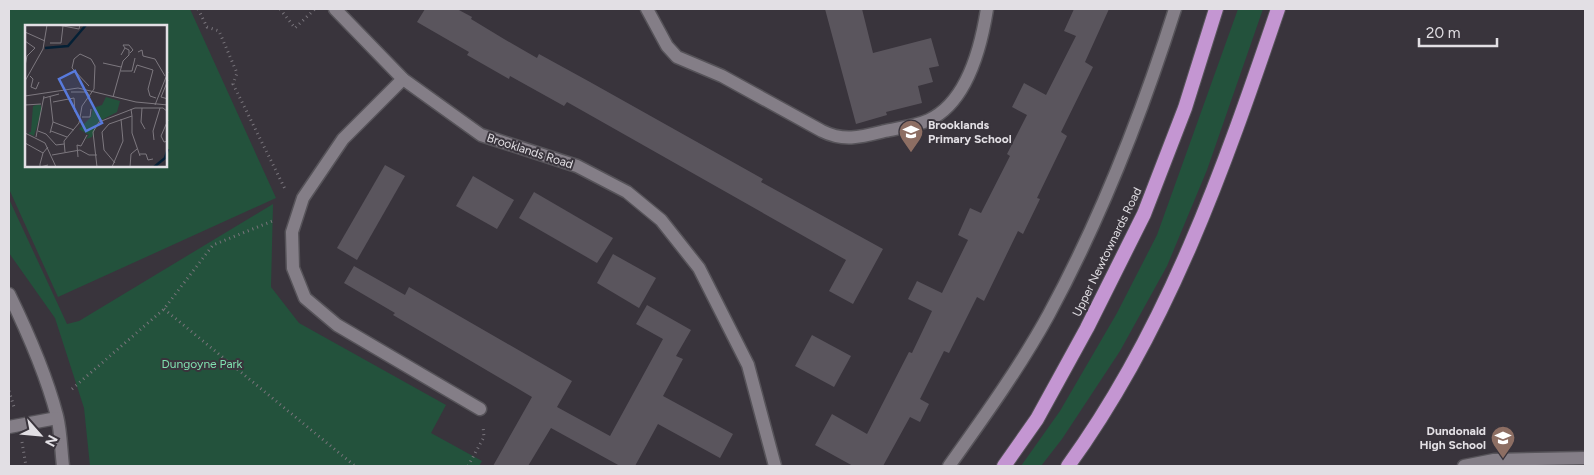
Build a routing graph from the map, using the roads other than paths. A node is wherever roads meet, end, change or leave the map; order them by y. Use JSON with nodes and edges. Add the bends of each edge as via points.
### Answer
{"nodes":[{"id":1,"x":335,"y":9,"type":"edge"},
{"id":2,"x":647,"y":9,"type":"edge"},
{"id":3,"x":987,"y":9,"type":"edge"},
{"id":4,"x":1175,"y":9,"type":"edge"},
{"id":5,"x":1216,"y":9,"type":"edge"},
{"id":6,"x":1278,"y":9,"type":"edge"},
{"id":7,"x":403,"y":79,"type":"junction"},
{"id":8,"x":9,"y":294,"type":"edge"},
{"id":9,"x":480,"y":409,"type":"road end"},
{"id":10,"x":57,"y":418,"type":"junction"},
{"id":11,"x":9,"y":428,"type":"edge"},
{"id":12,"x":1585,"y":458,"type":"edge"},
{"id":13,"x":64,"y":466,"type":"edge"},
{"id":14,"x":775,"y":466,"type":"edge"},
{"id":15,"x":949,"y":466,"type":"edge"},
{"id":16,"x":1004,"y":466,"type":"edge"},
{"id":17,"x":1068,"y":466,"type":"edge"},
{"id":18,"x":1464,"y":466,"type":"edge"}],
"edges":[{"from":1,"to":7,"type":"street","name":"Brooklands Road"},
{"from":2,"to":3,"type":"street","via":[[667,46],[678,57],[722,76],[822,131],[851,139],[928,120],[946,109],[967,77],[983,33]]},
{"from":4,"to":15,"type":"street","via":[[1137,118],[1082,248],[1048,315],[1003,390]]},
{"from":5,"to":16,"type":"highway","name":"Upper Newtownards Road","via":[[1185,108],[1144,214],[1041,411]]},
{"from":6,"to":17,"type":"highway","via":[[1217,183],[1172,290],[1149,336]]},
{"from":7,"to":9,"type":"street","via":[[343,140],[303,198],[292,232],[293,268],[305,298],[337,325]]},
{"from":7,"to":14,"type":"street","name":"Brooklands Road","via":[[480,135],[577,166],[627,192],[661,220],[700,268],[748,365]]},
{"from":8,"to":10,"type":"street","via":[[30,336]]},
{"from":10,"to":11,"type":"street"},
{"from":10,"to":13,"type":"street"},
{"from":12,"to":18,"type":"street","via":[[1494,460]]}]}
